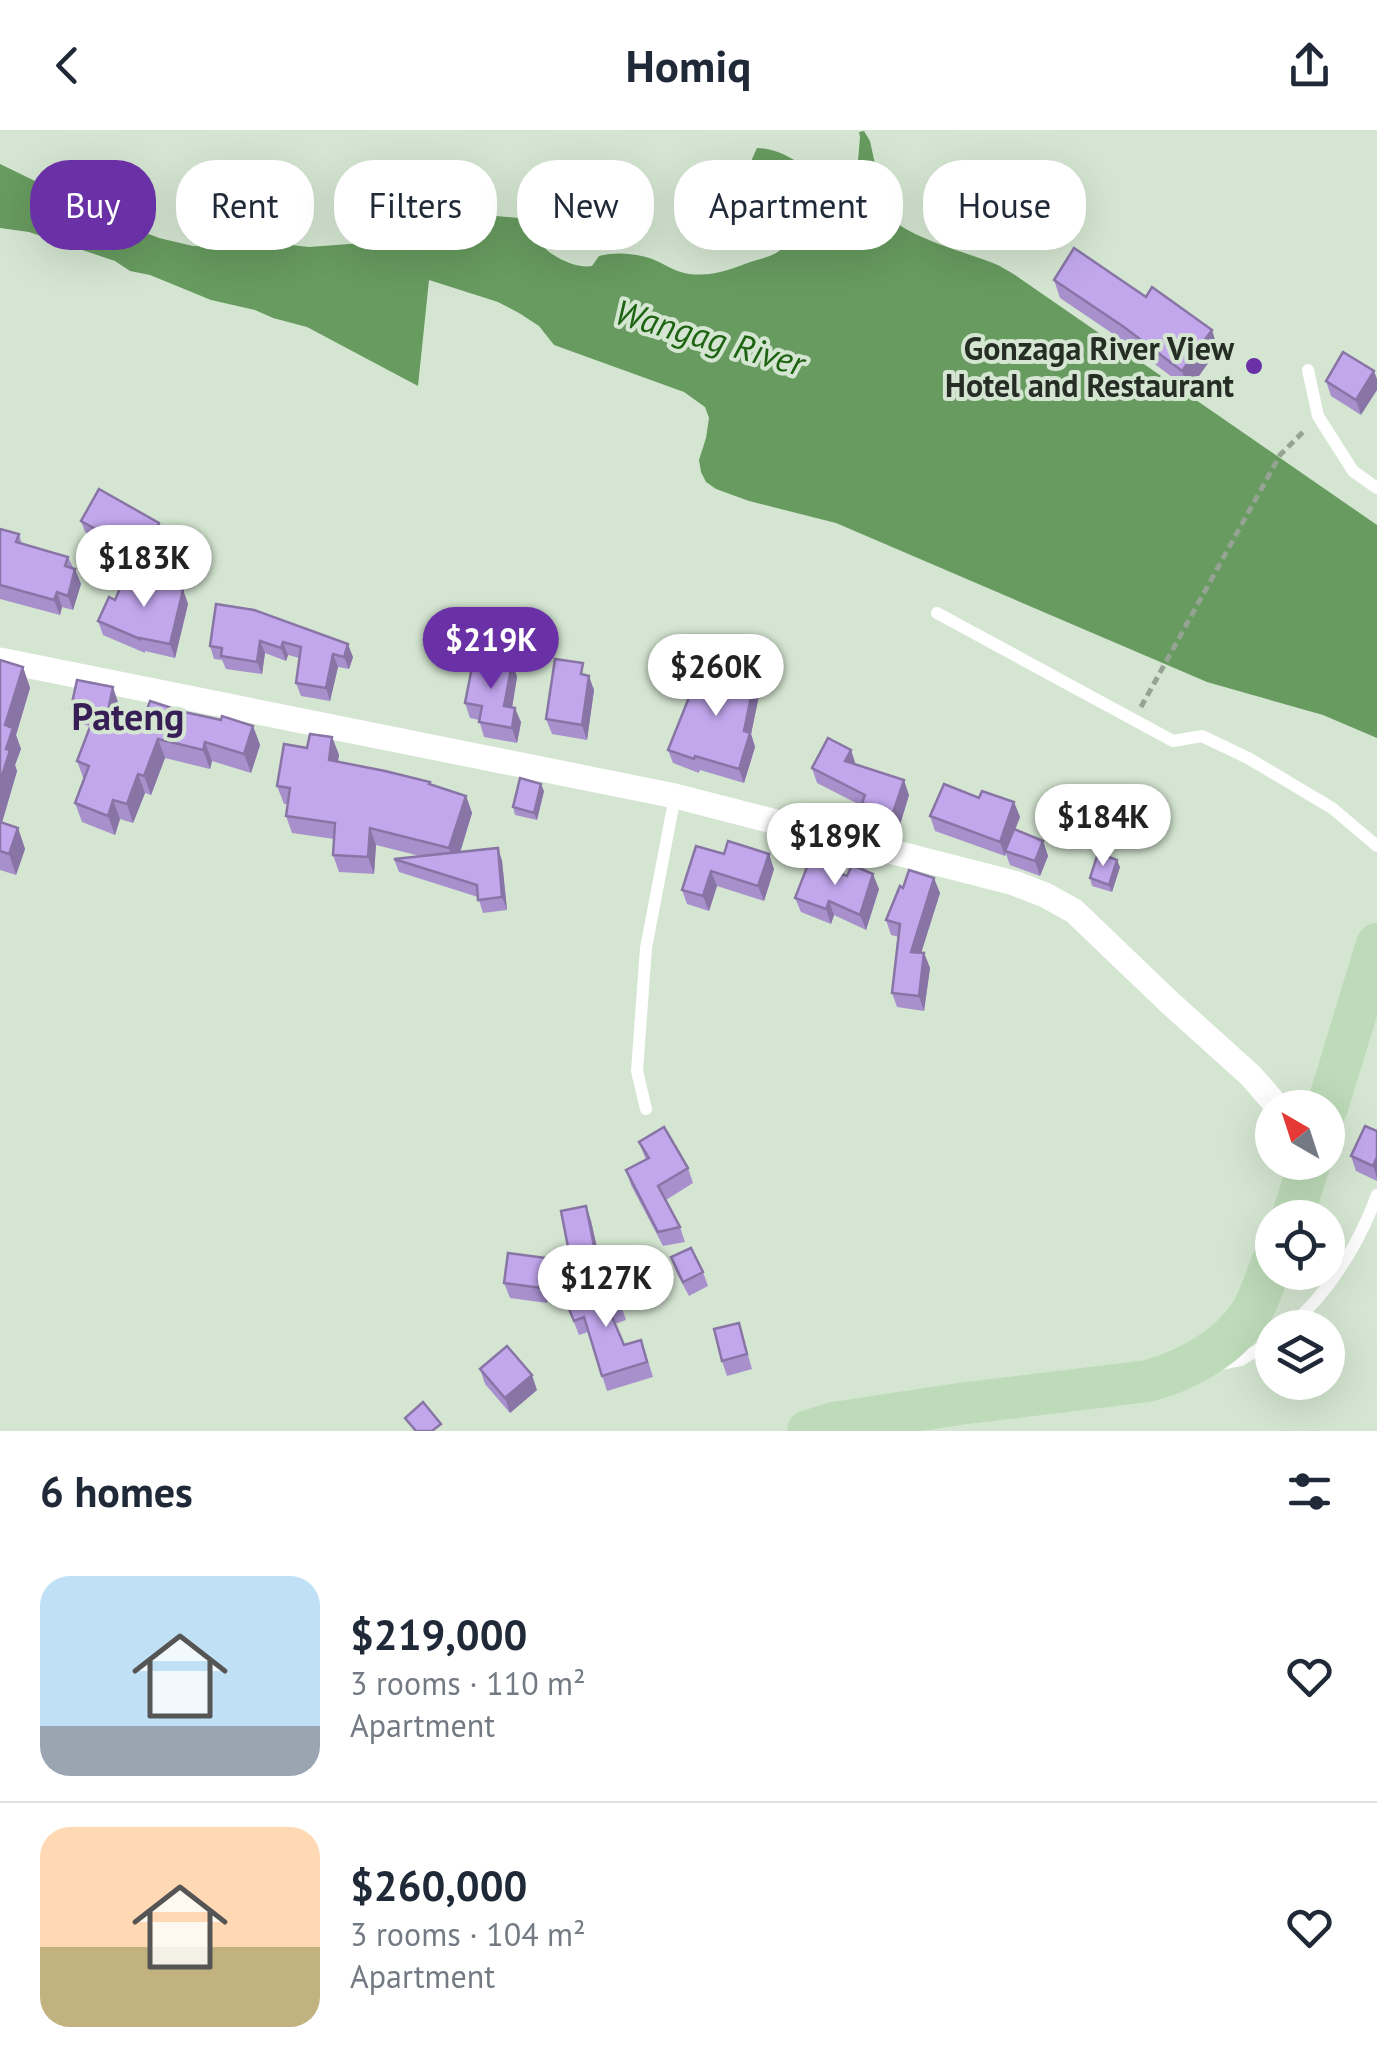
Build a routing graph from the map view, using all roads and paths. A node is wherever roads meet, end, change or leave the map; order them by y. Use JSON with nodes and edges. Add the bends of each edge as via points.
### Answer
{"nodes":[{"id":1,"x":1308,"y":370,"type":"dead end"},
{"id":2,"x":1318,"y":416,"type":"junction"},
{"id":3,"x":1377,"y":488,"type":"edge"},
{"id":4,"x":937,"y":613,"type":"dead end"},
{"id":5,"x":0,"y":660,"type":"edge"},
{"id":6,"x":1149,"y":693,"type":"dead end"},
{"id":7,"x":675,"y":796,"type":"junction"},
{"id":8,"x":1377,"y":846,"type":"edge"},
{"id":9,"x":1372,"y":960,"type":"edge"},
{"id":10,"x":1263,"y":1090,"type":"edge"},
{"id":11,"x":1332,"y":1090,"type":"edge"},
{"id":12,"x":646,"y":1109,"type":"dead end"},
{"id":13,"x":1377,"y":1195,"type":"edge"},
{"id":14,"x":1260,"y":1290,"type":"edge"},
{"id":15,"x":1306,"y":1310,"type":"edge"},
{"id":16,"x":1255,"y":1351,"type":"edge"},
{"id":17,"x":1185,"y":1368,"type":"junction"},
{"id":18,"x":808,"y":1431,"type":"edge"}],
"edges":[{"from":1,"to":2,"type":"lane"},
{"from":2,"to":3,"type":"lane","via":[[1353,471]]},
{"from":2,"to":6,"type":"path","via":[[1280,455]]},
{"from":4,"to":8,"type":"lane","via":[[1173,741],[1202,736],[1248,758],[1332,808]]},
{"from":5,"to":7,"type":"street"},
{"from":7,"to":10,"type":"street","via":[[1045,894],[1105,938]]},
{"from":7,"to":12,"type":"lane","via":[[646,948],[637,1071]]},
{"from":9,"to":11,"type":"main road"},
{"from":13,"to":15,"type":"lane","via":[[1325,1291]]},
{"from":14,"to":17,"type":"main road","via":[[1230,1336]]},
{"from":16,"to":17,"type":"lane","via":[[1240,1360]]},
{"from":17,"to":18,"type":"main road","via":[[1148,1381]]}]}
